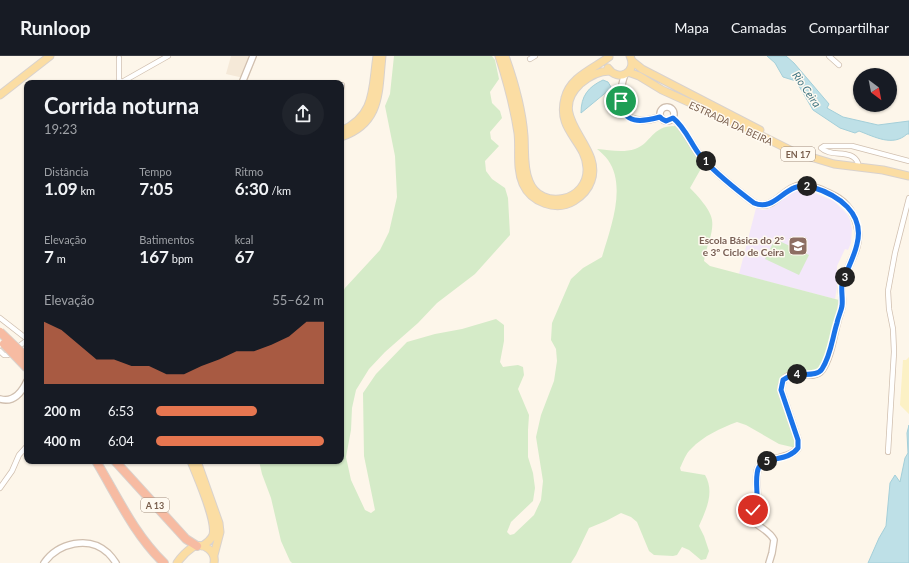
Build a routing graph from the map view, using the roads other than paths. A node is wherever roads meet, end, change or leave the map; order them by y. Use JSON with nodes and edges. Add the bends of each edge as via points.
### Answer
{"nodes":[{"id":1,"x":50,"y":56,"type":"edge"},
{"id":2,"x":168,"y":56,"type":"edge"},
{"id":3,"x":253,"y":56,"type":"edge"},
{"id":4,"x":377,"y":56,"type":"edge"},
{"id":5,"x":382,"y":56,"type":"edge"},
{"id":6,"x":499,"y":56,"type":"edge"},
{"id":7,"x":505,"y":56,"type":"edge"},
{"id":8,"x":535,"y":56,"type":"edge"},
{"id":9,"x":829,"y":56,"type":"edge"},
{"id":10,"x":609,"y":57,"type":"edge"},
{"id":11,"x":118,"y":58,"type":"dead end"},
{"id":12,"x":631,"y":58,"type":"edge"},
{"id":13,"x":530,"y":59,"type":"dead end"},
{"id":14,"x":839,"y":65,"type":"dead end"},
{"id":15,"x":612,"y":73,"type":"junction"},
{"id":16,"x":627,"y":73,"type":"junction"},
{"id":17,"x":119,"y":80,"type":"edge"},
{"id":18,"x":126,"y":80,"type":"edge"},
{"id":19,"x":243,"y":80,"type":"edge"},
{"id":20,"x":621,"y":87,"type":"junction"},
{"id":21,"x":0,"y":95,"type":"edge"},
{"id":22,"x":660,"y":117,"type":"junction"},
{"id":23,"x":673,"y":118,"type":"junction"},
{"id":24,"x":344,"y":129,"type":"edge"},
{"id":25,"x":344,"y":136,"type":"edge"},
{"id":26,"x":909,"y":161,"type":"edge"},
{"id":27,"x":858,"y":163,"type":"junction"},
{"id":28,"x":908,"y":173,"type":"edge"},
{"id":29,"x":909,"y":198,"type":"edge"},
{"id":30,"x":0,"y":318,"type":"edge"},
{"id":31,"x":0,"y":332,"type":"edge"},
{"id":32,"x":24,"y":337,"type":"edge"},
{"id":33,"x":0,"y":341,"type":"edge"},
{"id":34,"x":24,"y":342,"type":"edge"},
{"id":35,"x":0,"y":351,"type":"edge"},
{"id":36,"x":24,"y":355,"type":"edge"},
{"id":37,"x":24,"y":365,"type":"edge"},
{"id":38,"x":24,"y":386,"type":"edge"},
{"id":39,"x":0,"y":400,"type":"edge"},
{"id":40,"x":24,"y":449,"type":"edge"},
{"id":41,"x":888,"y":452,"type":"dead end"},
{"id":42,"x":98,"y":464,"type":"edge"},
{"id":43,"x":118,"y":464,"type":"edge"},
{"id":44,"x":192,"y":464,"type":"edge"},
{"id":45,"x":198,"y":464,"type":"edge"},
{"id":46,"x":0,"y":488,"type":"edge"},
{"id":47,"x":196,"y":547,"type":"junction"},
{"id":48,"x":214,"y":555,"type":"junction"},
{"id":49,"x":44,"y":563,"type":"edge"},
{"id":50,"x":116,"y":563,"type":"edge"},
{"id":51,"x":164,"y":563,"type":"edge"},
{"id":52,"x":177,"y":563,"type":"edge"},
{"id":53,"x":214,"y":563,"type":"edge"},
{"id":54,"x":769,"y":563,"type":"edge"}],
"edges":[{"from":1,"to":21,"type":"main road"},
{"from":2,"to":18,"type":"street"},
{"from":3,"to":19,"type":"street"},
{"from":4,"to":24,"type":"main road","via":[[370,104],[356,122]]},
{"from":5,"to":25,"type":"main road","via":[[379,93],[374,108],[361,126]]},
{"from":6,"to":15,"type":"main road","via":[[517,128],[521,180],[534,198],[552,205],[573,202],[586,192],[593,173],[593,163],[587,148],[569,115],[574,91],[597,73]]},
{"from":7,"to":10,"type":"main road","via":[[523,126],[528,179],[539,194],[548,199],[559,200],[578,192],[584,184],[587,172],[585,158],[565,121],[566,94],[583,74]]},
{"from":8,"to":13,"type":"street"},
{"from":9,"to":14,"type":"street"},
{"from":10,"to":15,"type":"main road","via":[[607,64]]},
{"from":11,"to":17,"type":"street"},
{"from":12,"to":16,"type":"main road","via":[[631,69]]},
{"from":12,"to":27,"type":"main road","name":"ESTRADA DA BEIRA","number":"EN 17","via":[[638,67],[802,151]]},
{"from":15,"to":16,"type":"main road","via":[[618,76]]},
{"from":15,"to":20,"type":"street"},
{"from":16,"to":20,"type":"street"},
{"from":16,"to":28,"type":"main road","name":"ESTRADA DA BEIRA","number":"EN 17","via":[[807,157],[834,164]]},
{"from":20,"to":22,"type":"street","via":[[622,107],[629,118],[640,121]]},
{"from":22,"to":23,"type":"street","via":[[666,121]]},
{"from":22,"to":23,"type":"street","via":[[661,109],[667,106],[673,111]]},
{"from":23,"to":54,"type":"street","via":[[681,125],[702,157],[754,203],[767,205],[795,187],[806,185],[835,196],[844,203],[855,217],[858,229],[857,245],[843,284],[842,305],[833,346],[822,370],[814,374],[792,374],[783,380],[781,385],[798,440],[798,448],[790,455],[762,463],[757,473],[757,496],[752,516],[774,540]]},
{"from":26,"to":27,"type":"street","via":[[852,146],[821,148],[825,151],[852,155]]},
{"from":27,"to":28,"type":"main road","name":"ESTRADA DA BEIRA","number":"EN 17"},
{"from":29,"to":41,"type":"street","via":[[888,291],[894,352]]},
{"from":30,"to":32,"type":"street"},
{"from":31,"to":36,"type":"highway","bridge":true},
{"from":33,"to":37,"type":"highway","bridge":true},
{"from":34,"to":35,"type":"street","via":[[8,355]]},
{"from":38,"to":39,"type":"street","via":[[13,398]]},
{"from":40,"to":46,"type":"street"},
{"from":42,"to":51,"type":"highway","number":"A 13","via":[[138,532]]},
{"from":43,"to":47,"type":"highway","number":"A 13"},
{"from":44,"to":47,"type":"main road","via":[[214,525],[210,541]]},
{"from":45,"to":48,"type":"main road","via":[[219,523],[220,532]]},
{"from":47,"to":48,"type":"main road","via":[[210,550]]},
{"from":47,"to":52,"type":"main road"},
{"from":48,"to":53,"type":"main road"},
{"from":49,"to":50,"type":"street","via":[[53,552],[78,543],[101,548]]}]}
